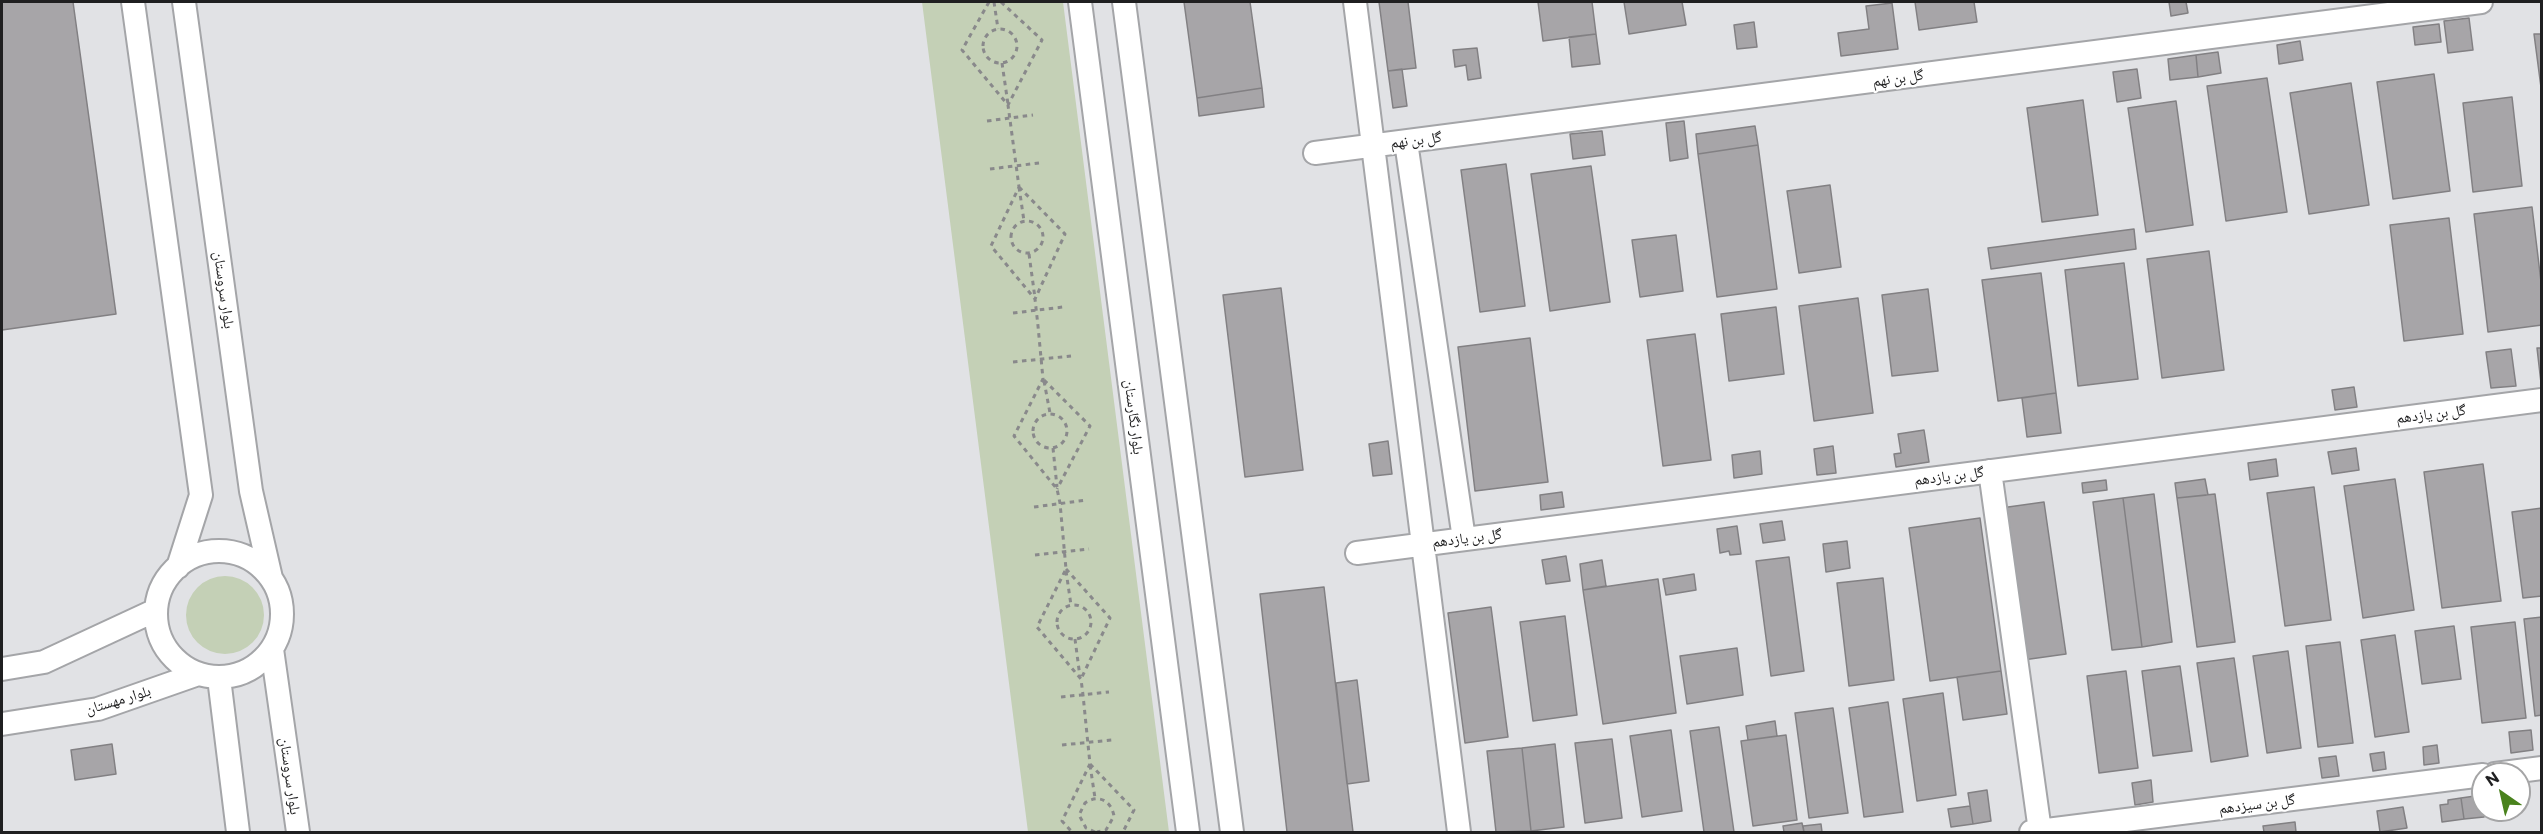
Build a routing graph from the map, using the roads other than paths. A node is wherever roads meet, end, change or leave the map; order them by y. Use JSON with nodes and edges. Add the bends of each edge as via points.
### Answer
{"nodes":[{"id":1,"x":133,"y":2,"type":"edge"},
{"id":2,"x":184,"y":2,"type":"edge"},
{"id":3,"x":1080,"y":2,"type":"edge"},
{"id":4,"x":1124,"y":2,"type":"edge"},
{"id":5,"x":1355,"y":2,"type":"edge"},
{"id":6,"x":2481,"y":2,"type":"edge"},
{"id":7,"x":1406,"y":142,"type":"junction"},
{"id":8,"x":1373,"y":146,"type":"junction"},
{"id":9,"x":1315,"y":153,"type":"dead end"},
{"id":10,"x":2541,"y":400,"type":"edge"},
{"id":11,"x":1990,"y":471,"type":"junction"},
{"id":12,"x":1464,"y":539,"type":"junction"},
{"id":13,"x":1423,"y":544,"type":"junction"},
{"id":14,"x":1357,"y":553,"type":"dead end"},
{"id":15,"x":178,"y":567,"type":"junction"},
{"id":16,"x":271,"y":578,"type":"junction"},
{"id":17,"x":156,"y":610,"type":"junction"},
{"id":18,"x":272,"y":649,"type":"junction"},
{"id":19,"x":2,"y":669,"type":"edge"},
{"id":20,"x":209,"y":676,"type":"junction"},
{"id":21,"x":2,"y":724,"type":"edge"},
{"id":22,"x":2471,"y":778,"type":"edge"},
{"id":23,"x":238,"y":832,"type":"edge"},
{"id":24,"x":298,"y":832,"type":"edge"},
{"id":25,"x":1188,"y":832,"type":"edge"},
{"id":26,"x":1232,"y":832,"type":"edge"},
{"id":27,"x":1459,"y":832,"type":"edge"},
{"id":28,"x":2035,"y":832,"type":"edge"}],
"edges":[{"from":1,"to":15,"type":"street","via":[[201,495]]},
{"from":2,"to":16,"type":"street","name":"بلوار سروستان","via":[[251,491]]},
{"from":3,"to":25,"type":"street","name":"بلوار نگارستان"},
{"from":4,"to":26,"type":"street"},
{"from":5,"to":8,"type":"street"},
{"from":6,"to":7,"type":"street","name":"گل بن نهم"},
{"from":7,"to":8,"type":"street","name":"گل بن نهم"},
{"from":7,"to":12,"type":"street"},
{"from":8,"to":9,"type":"street","name":"گل بن نهم"},
{"from":8,"to":13,"type":"street"},
{"from":10,"to":11,"type":"street","name":"گل بن یازدهم"},
{"from":11,"to":12,"type":"street","name":"گل بن یازدهم"},
{"from":11,"to":28,"type":"street"},
{"from":12,"to":13,"type":"street","name":"گل بن یازدهم"},
{"from":13,"to":14,"type":"street","name":"گل بن یازدهم"},
{"from":13,"to":27,"type":"street"},
{"from":15,"to":16,"type":"street","via":[[196,556],[217,551],[237,554],[256,563]]},
{"from":15,"to":17,"type":"street","via":[[167,579]]},
{"from":16,"to":18,"type":"street","via":[[283,613]]},
{"from":17,"to":19,"type":"street","via":[[44,662]]},
{"from":17,"to":20,"type":"street","via":[[158,630],[166,649],[180,664]]},
{"from":18,"to":20,"type":"street","via":[[258,664],[240,674]]},
{"from":18,"to":24,"type":"street","name":"بلوار سروستان"},
{"from":20,"to":21,"type":"street","name":"بلوار مهستان","via":[[98,709]]},
{"from":20,"to":23,"type":"street"},
{"from":22,"to":28,"type":"street","name":"گل بن سیزدهم"}]}
